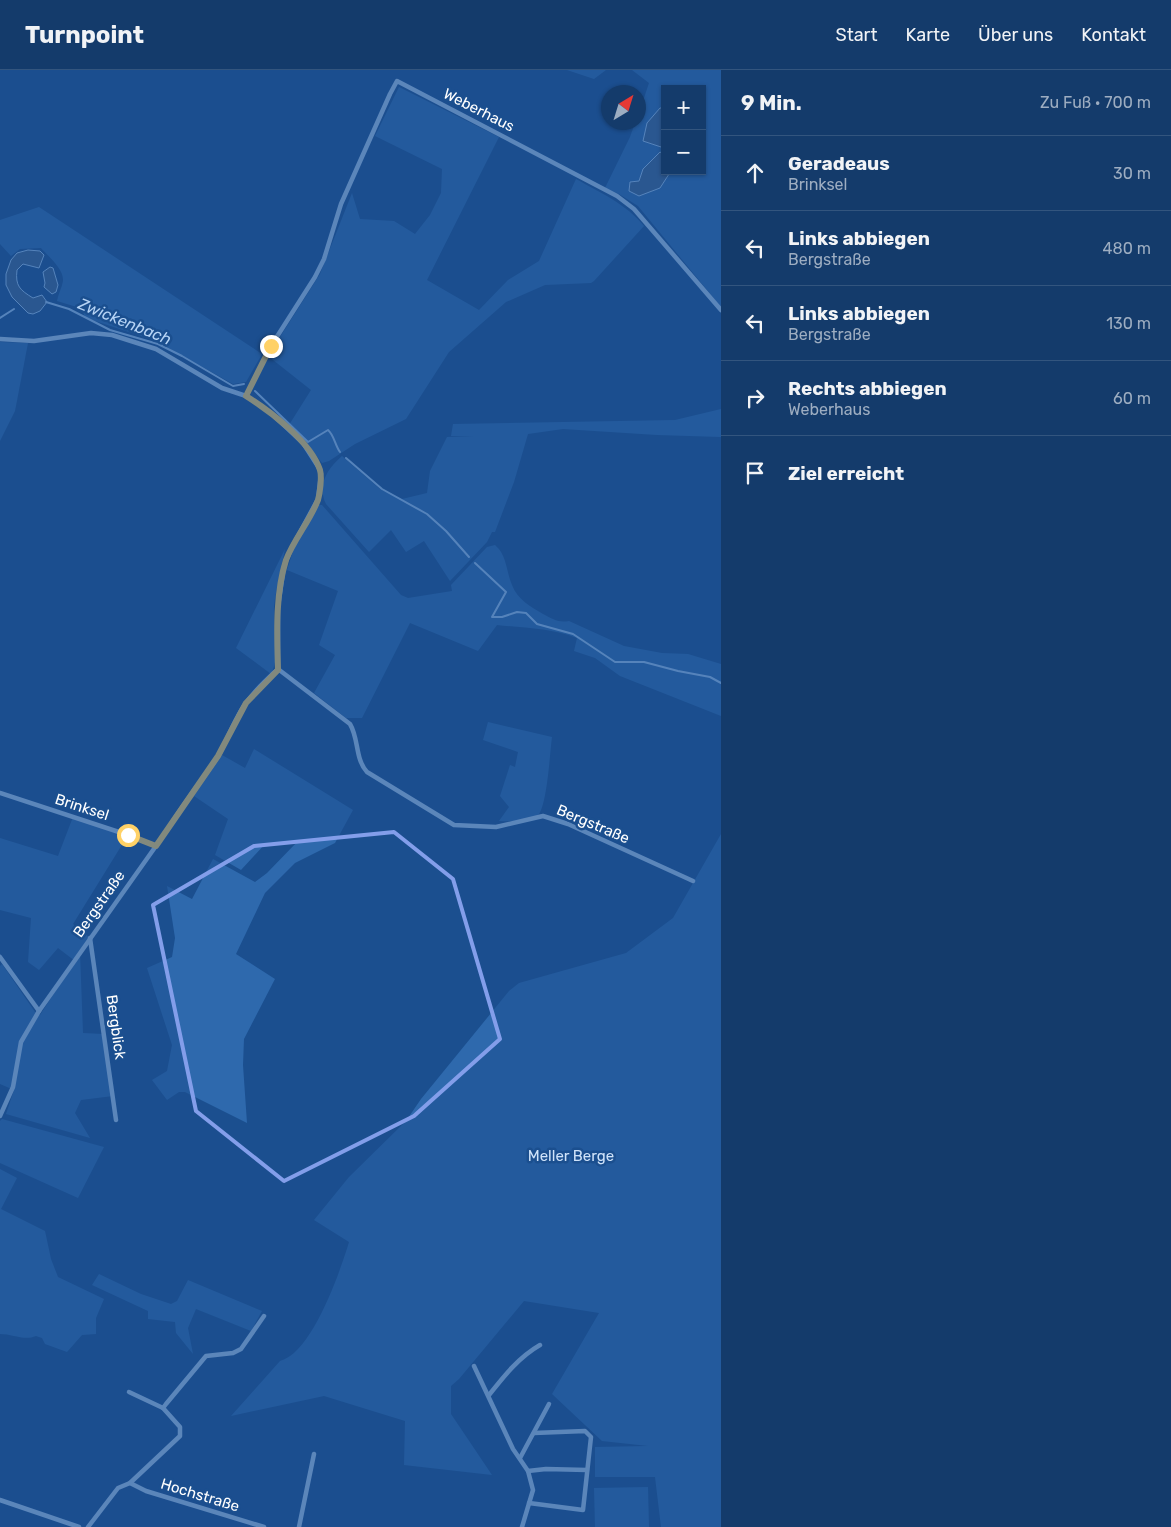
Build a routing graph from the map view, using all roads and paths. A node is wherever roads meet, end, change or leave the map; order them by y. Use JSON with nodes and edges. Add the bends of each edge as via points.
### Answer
{"nodes":[{"id":1,"x":721,"y":310,"type":"edge"},
{"id":2,"x":0,"y":339,"type":"edge"},
{"id":3,"x":246,"y":396,"type":"junction"},
{"id":4,"x":278,"y":670,"type":"junction"},
{"id":5,"x":0,"y":793,"type":"edge"},
{"id":6,"x":156,"y":846,"type":"junction"},
{"id":7,"x":692,"y":881,"type":"dead end"},
{"id":8,"x":90,"y":938,"type":"junction"},
{"id":9,"x":0,"y":957,"type":"edge"},
{"id":10,"x":39,"y":1011,"type":"junction"},
{"id":11,"x":0,"y":1116,"type":"edge"},
{"id":12,"x":116,"y":1120,"type":"dead end"},
{"id":13,"x":264,"y":1316,"type":"dead end"},
{"id":14,"x":540,"y":1345,"type":"dead end"},
{"id":15,"x":474,"y":1366,"type":"dead end"},
{"id":16,"x":128,"y":1392,"type":"dead end"},
{"id":17,"x":489,"y":1395,"type":"junction"},
{"id":18,"x":549,"y":1404,"type":"dead end"},
{"id":19,"x":162,"y":1408,"type":"junction"},
{"id":20,"x":534,"y":1433,"type":"junction"},
{"id":21,"x":314,"y":1454,"type":"dead end"},
{"id":22,"x":520,"y":1458,"type":"junction"},
{"id":23,"x":587,"y":1470,"type":"junction"},
{"id":24,"x":528,"y":1471,"type":"junction"},
{"id":25,"x":130,"y":1483,"type":"junction"},
{"id":26,"x":0,"y":1500,"type":"edge"},
{"id":27,"x":529,"y":1502,"type":"junction"},
{"id":28,"x":79,"y":1527,"type":"edge"},
{"id":29,"x":88,"y":1527,"type":"edge"},
{"id":30,"x":264,"y":1527,"type":"edge"},
{"id":31,"x":299,"y":1527,"type":"edge"},
{"id":32,"x":522,"y":1527,"type":"edge"}],
"edges":[{"from":1,"to":3,"type":"street","name":"Weberhaus","via":[[634,209],[617,196],[397,81],[341,204],[324,260],[271,346]]},
{"from":2,"to":3,"type":"street","via":[[34,341],[91,333],[112,335],[156,349],[222,388]]},
{"from":3,"to":4,"type":"street","via":[[270,412],[303,443],[321,474],[318,499],[284,566],[278,607]]},
{"from":4,"to":6,"type":"street","name":"Bergstraße","via":[[246,703],[218,756]]},
{"from":4,"to":7,"type":"street","name":"Bergstraße","via":[[350,724],[362,766],[367,772],[454,825],[496,827],[543,816],[568,824]]},
{"from":5,"to":6,"type":"street","name":"Brinksel"},
{"from":6,"to":8,"type":"street","name":"Bergstraße"},
{"from":8,"to":10,"type":"street","name":"Bergstraße"},
{"from":8,"to":12,"type":"street","name":"Bergblick"},
{"from":9,"to":10,"type":"street"},
{"from":10,"to":11,"type":"street","name":"Bergstraße","via":[[20,1042],[13,1087]]},
{"from":13,"to":19,"type":"street","via":[[241,1349],[206,1356]]},
{"from":14,"to":17,"type":"street","via":[[527,1352]]},
{"from":15,"to":17,"type":"street"},
{"from":16,"to":19,"type":"street"},
{"from":17,"to":22,"type":"street"},
{"from":18,"to":20,"type":"street"},
{"from":19,"to":25,"type":"street","via":[[180,1427],[180,1436]]},
{"from":20,"to":22,"type":"street"},
{"from":20,"to":23,"type":"street","via":[[585,1431],[591,1436]]},
{"from":21,"to":31,"type":"street"},
{"from":22,"to":24,"type":"street"},
{"from":23,"to":24,"type":"street"},
{"from":23,"to":27,"type":"street","via":[[583,1510]]},
{"from":24,"to":27,"type":"street","via":[[533,1490]]},
{"from":25,"to":29,"type":"street","via":[[118,1488]]},
{"from":25,"to":30,"type":"street","name":"Hochstraße","via":[[146,1491]]},
{"from":26,"to":28,"type":"street"},
{"from":27,"to":32,"type":"street"}]}
